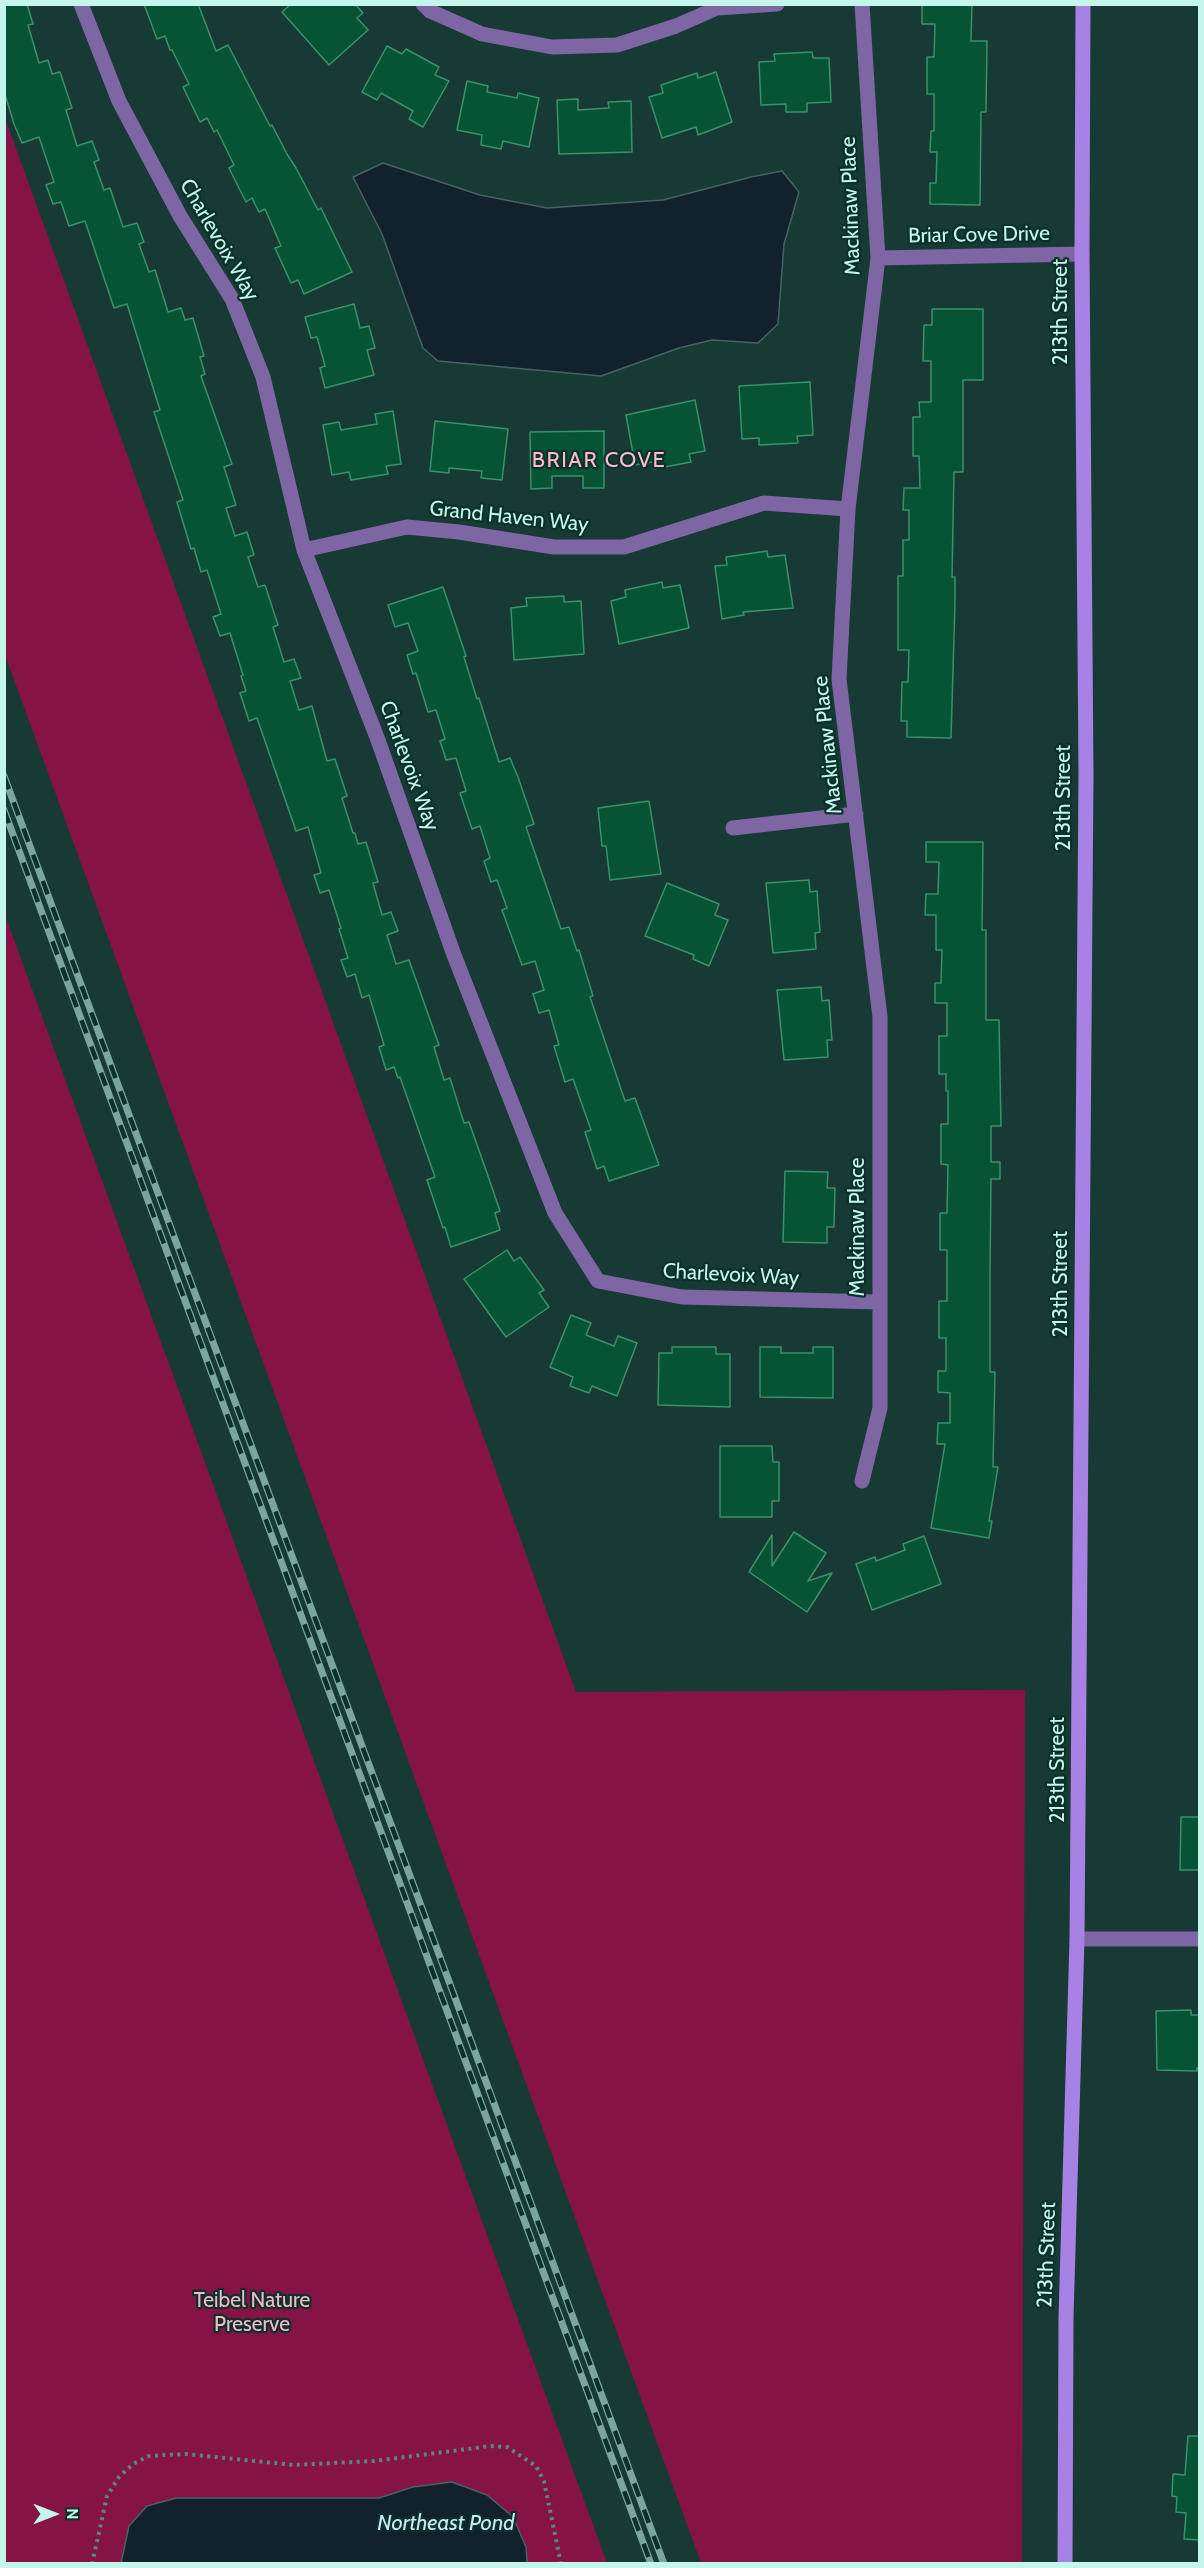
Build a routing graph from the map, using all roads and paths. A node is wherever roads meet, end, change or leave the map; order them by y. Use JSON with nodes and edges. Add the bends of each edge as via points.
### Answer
{"nodes":[{"id":1,"x":81,"y":4,"type":"edge"},
{"id":2,"x":423,"y":4,"type":"edge"},
{"id":3,"x":777,"y":4,"type":"edge"},
{"id":4,"x":862,"y":4,"type":"edge"},
{"id":5,"x":1083,"y":4,"type":"edge"},
{"id":6,"x":1082,"y":254,"type":"junction"},
{"id":7,"x":878,"y":258,"type":"junction"},
{"id":8,"x":848,"y":509,"type":"junction"},
{"id":9,"x":304,"y":550,"type":"junction"},
{"id":10,"x":856,"y":814,"type":"junction"},
{"id":11,"x":733,"y":828,"type":"dead end"},
{"id":12,"x":878,"y":1302,"type":"junction"},
{"id":13,"x":862,"y":1481,"type":"dead end"},
{"id":14,"x":1077,"y":1939,"type":"junction"},
{"id":15,"x":1200,"y":1939,"type":"edge"},
{"id":16,"x":92,"y":2564,"type":"edge"},
{"id":17,"x":561,"y":2564,"type":"edge"},
{"id":18,"x":1065,"y":2564,"type":"edge"}],
"edges":[{"from":1,"to":9,"type":"street","name":"Charlevoix Way","via":[[119,101],[180,216],[232,299],[263,377]]},
{"from":2,"to":3,"type":"street","via":[[430,11],[482,34],[552,47],[616,45],[717,8]]},
{"from":4,"to":7,"type":"street","name":"Mackinaw Place"},
{"from":5,"to":6,"type":"street","name":"213th Street"},
{"from":6,"to":7,"type":"street","name":"Briar Cove Drive"},
{"from":6,"to":14,"type":"street","name":"213th Street","via":[[1086,775]]},
{"from":7,"to":8,"type":"street","name":"Mackinaw Place"},
{"from":8,"to":9,"type":"street","name":"Grand Haven Way","via":[[764,503],[624,547],[555,547],[407,527]]},
{"from":8,"to":10,"type":"street","name":"Mackinaw Place","via":[[839,679]]},
{"from":9,"to":12,"type":"street","name":"Charlevoix Way","via":[[378,740],[454,955],[555,1213],[598,1281],[682,1297]]},
{"from":10,"to":11,"type":"street"},
{"from":10,"to":12,"type":"street","name":"Mackinaw Place","via":[[880,1017]]},
{"from":12,"to":13,"type":"street","name":"Mackinaw Place","via":[[880,1408]]},
{"from":14,"to":15,"type":"street"},
{"from":14,"to":18,"type":"street","name":"213th Street","via":[[1066,2318]]},
{"from":16,"to":17,"type":"path","via":[[107,2496],[119,2477],[149,2456],[186,2454],[294,2465],[374,2461],[490,2446],[507,2448],[537,2466],[544,2481]]}]}
